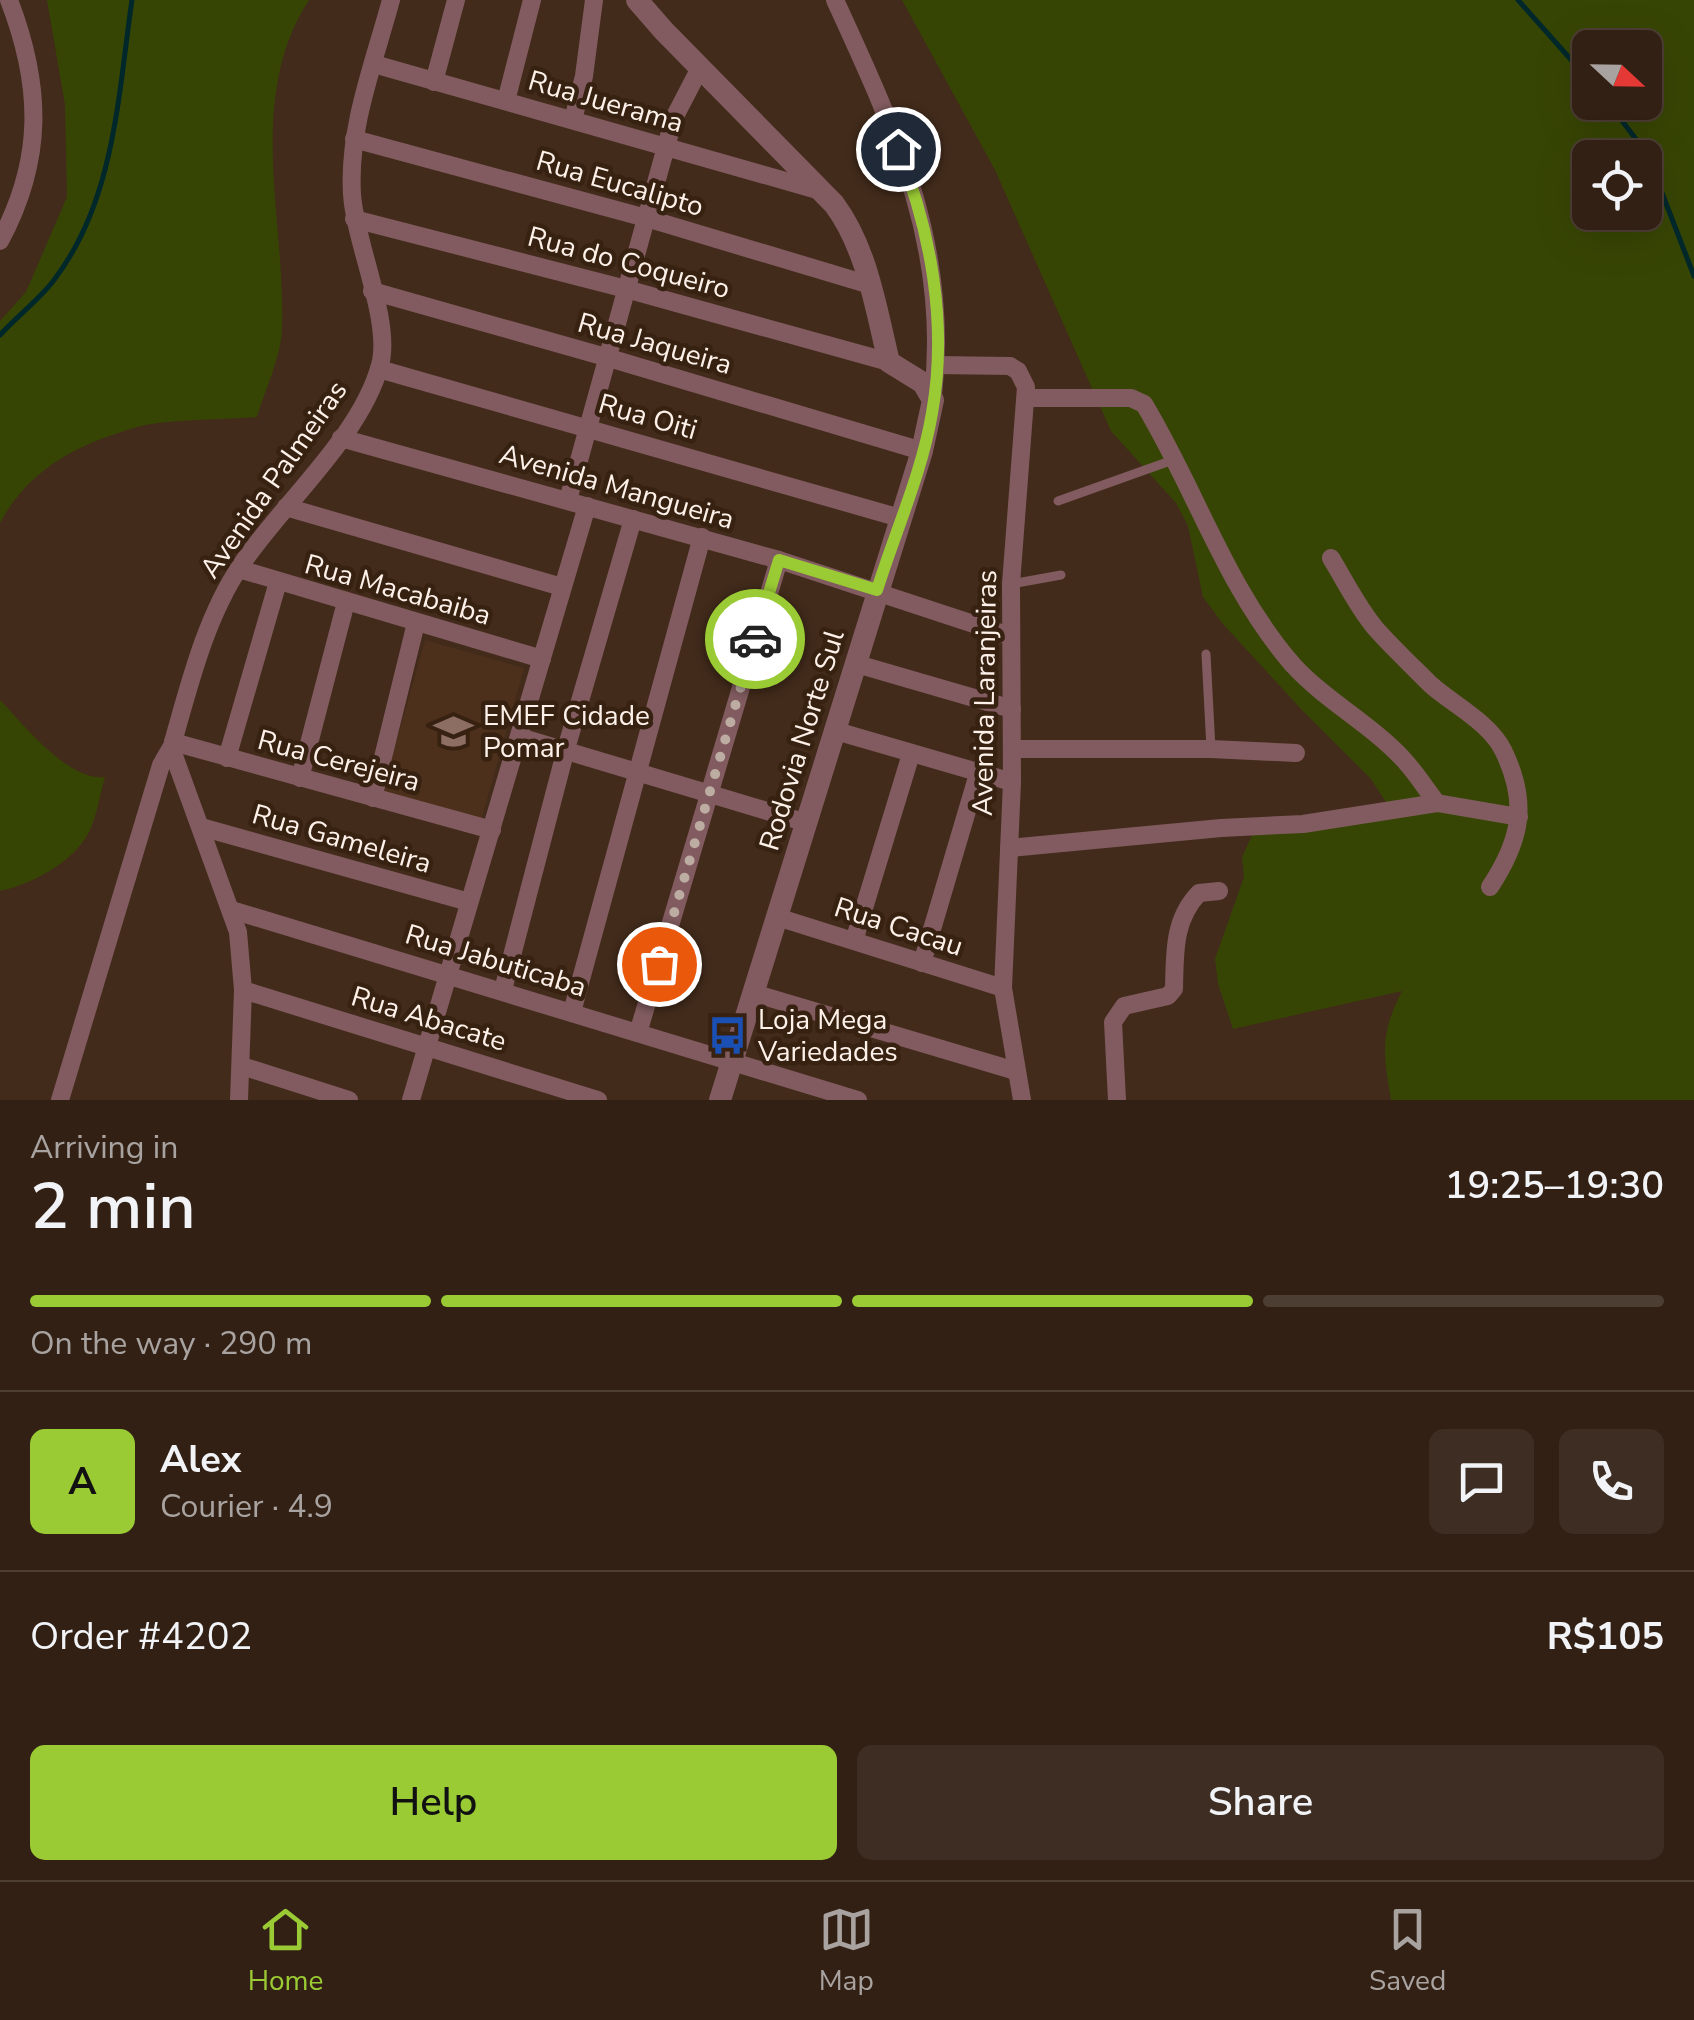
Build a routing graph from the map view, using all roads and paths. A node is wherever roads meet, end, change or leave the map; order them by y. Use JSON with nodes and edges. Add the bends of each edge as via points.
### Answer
{"nodes":[{"id":1,"x":9,"y":0,"type":"edge"},
{"id":2,"x":391,"y":0,"type":"edge"},
{"id":3,"x":456,"y":0,"type":"edge"},
{"id":4,"x":532,"y":0,"type":"edge"},
{"id":5,"x":594,"y":0,"type":"edge"},
{"id":6,"x":638,"y":0,"type":"edge"},
{"id":7,"x":835,"y":0,"type":"edge"},
{"id":8,"x":374,"y":64,"type":"junction"},
{"id":9,"x":700,"y":68,"type":"junction"},
{"id":10,"x":434,"y":82,"type":"junction"},
{"id":11,"x":506,"y":101,"type":"junction"},
{"id":12,"x":573,"y":120,"type":"junction"},
{"id":13,"x":354,"y":140,"type":"junction"},
{"id":14,"x":665,"y":146,"type":"junction"},
{"id":15,"x":823,"y":192,"type":"junction"},
{"id":16,"x":646,"y":218,"type":"junction"},
{"id":17,"x":354,"y":219,"type":"junction"},
{"id":18,"x":0,"y":241,"type":"edge"},
{"id":19,"x":870,"y":285,"type":"junction"},
{"id":20,"x":626,"y":288,"type":"junction"},
{"id":21,"x":372,"y":292,"type":"junction"},
{"id":22,"x":609,"y":358,"type":"junction"},
{"id":23,"x":889,"y":362,"type":"junction"},
{"id":24,"x":936,"y":365,"type":"junction"},
{"id":25,"x":379,"y":369,"type":"junction"},
{"id":26,"x":933,"y":396,"type":"junction"},
{"id":27,"x":1026,"y":398,"type":"junction"},
{"id":28,"x":590,"y":427,"type":"junction"},
{"id":29,"x":341,"y":438,"type":"junction"},
{"id":30,"x":922,"y":452,"type":"junction"},
{"id":31,"x":1174,"y":460,"type":"junction"},
{"id":32,"x":1058,"y":500,"type":"dead end"},
{"id":33,"x":577,"y":503,"type":"junction"},
{"id":34,"x":286,"y":506,"type":"junction"},
{"id":35,"x":900,"y":518,"type":"junction"},
{"id":36,"x":634,"y":519,"type":"junction"},
{"id":37,"x":702,"y":538,"type":"junction"},
{"id":38,"x":1330,"y":558,"type":"dead end"},
{"id":39,"x":779,"y":560,"type":"junction"},
{"id":40,"x":238,"y":569,"type":"junction"},
{"id":41,"x":1061,"y":575,"type":"dead end"},
{"id":42,"x":278,"y":582,"type":"junction"},
{"id":43,"x":1011,"y":584,"type":"junction"},
{"id":44,"x":562,"y":587,"type":"junction"},
{"id":45,"x":877,"y":590,"type":"junction"},
{"id":46,"x":346,"y":602,"type":"junction"},
{"id":47,"x":416,"y":623,"type":"junction"},
{"id":48,"x":1010,"y":636,"type":"junction"},
{"id":49,"x":1206,"y":654,"type":"dead end"},
{"id":50,"x":542,"y":660,"type":"junction"},
{"id":51,"x":857,"y":664,"type":"junction"},
{"id":52,"x":1012,"y":709,"type":"junction"},
{"id":53,"x":836,"y":731,"type":"junction"},
{"id":54,"x":520,"y":737,"type":"junction"},
{"id":55,"x":173,"y":744,"type":"junction"},
{"id":56,"x":566,"y":749,"type":"junction"},
{"id":57,"x":1013,"y":749,"type":"junction"},
{"id":58,"x":1212,"y":749,"type":"junction"},
{"id":59,"x":1296,"y":753,"type":"dead end"},
{"id":60,"x":911,"y":754,"type":"junction"},
{"id":61,"x":226,"y":758,"type":"junction"},
{"id":62,"x":640,"y":770,"type":"junction"},
{"id":63,"x":978,"y":774,"type":"junction"},
{"id":64,"x":300,"y":778,"type":"junction"},
{"id":65,"x":1012,"y":782,"type":"junction"},
{"id":66,"x":710,"y":792,"type":"junction"},
{"id":67,"x":373,"y":798,"type":"junction"},
{"id":68,"x":1437,"y":803,"type":"junction"},
{"id":69,"x":1519,"y":816,"type":"junction"},
{"id":70,"x":807,"y":823,"type":"junction"},
{"id":71,"x":201,"y":827,"type":"junction"},
{"id":72,"x":492,"y":830,"type":"junction"},
{"id":73,"x":1009,"y":848,"type":"junction"},
{"id":74,"x":1490,"y":887,"type":"dead end"},
{"id":75,"x":1219,"y":890,"type":"dead end"},
{"id":76,"x":469,"y":902,"type":"junction"},
{"id":77,"x":232,"y":910,"type":"junction"},
{"id":78,"x":778,"y":917,"type":"junction"},
{"id":79,"x":854,"y":942,"type":"junction"},
{"id":80,"x":922,"y":963,"type":"junction"},
{"id":81,"x":448,"y":973,"type":"junction"},
{"id":82,"x":1003,"y":988,"type":"junction"},
{"id":83,"x":243,"y":990,"type":"junction"},
{"id":84,"x":502,"y":990,"type":"junction"},
{"id":85,"x":753,"y":992,"type":"junction"},
{"id":86,"x":572,"y":1012,"type":"junction"},
{"id":87,"x":638,"y":1033,"type":"junction"},
{"id":88,"x":425,"y":1044,"type":"junction"},
{"id":89,"x":732,"y":1061,"type":"junction"},
{"id":90,"x":242,"y":1066,"type":"junction"},
{"id":91,"x":1016,"y":1071,"type":"junction"},
{"id":92,"x":806,"y":1092,"type":"edge"},
{"id":93,"x":60,"y":1100,"type":"edge"},
{"id":94,"x":240,"y":1100,"type":"edge"},
{"id":95,"x":349,"y":1100,"type":"edge"},
{"id":96,"x":411,"y":1100,"type":"edge"},
{"id":97,"x":598,"y":1100,"type":"edge"},
{"id":98,"x":720,"y":1100,"type":"edge"},
{"id":99,"x":858,"y":1100,"type":"edge"},
{"id":100,"x":1022,"y":1100,"type":"edge"},
{"id":101,"x":1117,"y":1100,"type":"edge"}],
"edges":[{"from":1,"to":18,"type":"street","via":[[22,33],[34,111],[31,162],[20,204]]},
{"from":2,"to":8,"type":"street","name":"Avenida Palmeiras"},
{"from":3,"to":10,"type":"street"},
{"from":4,"to":11,"type":"street"},
{"from":5,"to":12,"type":"street"},
{"from":6,"to":9,"type":"street"},
{"from":7,"to":24,"type":"street","name":"Rodovia Norte Sul","via":[[911,181],[930,251]]},
{"from":8,"to":10,"type":"street","name":"Rua Juerama"},
{"from":8,"to":13,"type":"street","name":"Avenida Palmeiras"},
{"from":9,"to":14,"type":"street"},
{"from":9,"to":15,"type":"street"},
{"from":10,"to":11,"type":"street","name":"Rua Juerama"},
{"from":11,"to":12,"type":"street","name":"Rua Juerama"},
{"from":12,"to":14,"type":"street","name":"Rua Juerama"},
{"from":13,"to":16,"type":"street","name":"Rua Eucalipto"},
{"from":13,"to":17,"type":"street","name":"Avenida Palmeiras"},
{"from":14,"to":15,"type":"street","name":"Rua Juerama"},
{"from":14,"to":16,"type":"street"},
{"from":15,"to":19,"type":"street","via":[[848,225]]},
{"from":16,"to":19,"type":"street","name":"Rua Eucalipto"},
{"from":16,"to":20,"type":"street"},
{"from":17,"to":20,"type":"street","name":"Rua do Coqueiro"},
{"from":17,"to":21,"type":"street","name":"Avenida Palmeiras"},
{"from":19,"to":23,"type":"street"},
{"from":20,"to":22,"type":"street"},
{"from":20,"to":23,"type":"street","name":"Rua do Coqueiro"},
{"from":21,"to":22,"type":"street","name":"Rua Jaqueira"},
{"from":21,"to":25,"type":"street","name":"Avenida Palmeiras","via":[[383,333]]},
{"from":22,"to":28,"type":"street"},
{"from":22,"to":30,"type":"street","name":"Rua Jaqueira"},
{"from":23,"to":26,"type":"street"},
{"from":24,"to":26,"type":"street","name":"Rodovia Norte Sul"},
{"from":24,"to":27,"type":"street","via":[[1010,366],[1024,379]]},
{"from":25,"to":28,"type":"street","name":"Rua Oiti"},
{"from":25,"to":29,"type":"street","name":"Avenida Palmeiras"},
{"from":26,"to":30,"type":"street","name":"Rodovia Norte Sul"},
{"from":27,"to":31,"type":"street","via":[[1136,399]]},
{"from":27,"to":43,"type":"street","name":"Avenida Laranjeiras"},
{"from":28,"to":33,"type":"street"},
{"from":28,"to":35,"type":"street","name":"Rua Oiti"},
{"from":29,"to":33,"type":"street","name":"Avenida Mangueira"},
{"from":29,"to":34,"type":"street","name":"Avenida Palmeiras"},
{"from":30,"to":35,"type":"street","name":"Rodovia Norte Sul"},
{"from":31,"to":32,"type":"lane"},
{"from":31,"to":68,"type":"street","via":[[1238,590],[1280,648],[1313,685],[1404,759]]},
{"from":33,"to":36,"type":"street","name":"Avenida Mangueira"},
{"from":33,"to":44,"type":"street"},
{"from":34,"to":40,"type":"street","name":"Avenida Palmeiras"},
{"from":34,"to":44,"type":"street"},
{"from":35,"to":45,"type":"street","name":"Rodovia Norte Sul"},
{"from":36,"to":37,"type":"street","name":"Avenida Mangueira"},
{"from":36,"to":56,"type":"street"},
{"from":37,"to":39,"type":"street","name":"Avenida Mangueira"},
{"from":37,"to":62,"type":"street"},
{"from":38,"to":69,"type":"street","via":[[1374,626],[1502,748]]},
{"from":39,"to":45,"type":"street","name":"Avenida Mangueira"},
{"from":39,"to":66,"type":"street"},
{"from":40,"to":42,"type":"street","name":"Rua Macabaiba"},
{"from":40,"to":55,"type":"street","name":"Avenida Palmeiras","via":[[199,655]]},
{"from":41,"to":43,"type":"lane"},
{"from":42,"to":46,"type":"street","name":"Rua Macabaiba"},
{"from":42,"to":61,"type":"street"},
{"from":43,"to":48,"type":"street","name":"Avenida Laranjeiras"},
{"from":44,"to":50,"type":"street"},
{"from":45,"to":48,"type":"street","name":"Avenida Mangueira"},
{"from":45,"to":51,"type":"street","name":"Rodovia Norte Sul"},
{"from":46,"to":47,"type":"street","name":"Rua Macabaiba"},
{"from":46,"to":64,"type":"street"},
{"from":47,"to":50,"type":"street","name":"Rua Macabaiba"},
{"from":47,"to":67,"type":"street"},
{"from":48,"to":52,"type":"street","name":"Avenida Laranjeiras"},
{"from":49,"to":58,"type":"lane"},
{"from":50,"to":54,"type":"street"},
{"from":51,"to":52,"type":"street"},
{"from":51,"to":53,"type":"street","name":"Rodovia Norte Sul"},
{"from":52,"to":57,"type":"street","name":"Avenida Laranjeiras"},
{"from":53,"to":60,"type":"street"},
{"from":53,"to":70,"type":"street","name":"Rodovia Norte Sul"},
{"from":54,"to":56,"type":"street"},
{"from":54,"to":72,"type":"street"},
{"from":55,"to":61,"type":"street","name":"Rua Cerejeira"},
{"from":55,"to":71,"type":"street"},
{"from":55,"to":93,"type":"street","name":"Avenida Palmeiras","via":[[161,764]]},
{"from":56,"to":62,"type":"street"},
{"from":56,"to":84,"type":"street"},
{"from":57,"to":58,"type":"street"},
{"from":57,"to":65,"type":"street","name":"Avenida Laranjeiras"},
{"from":58,"to":59,"type":"street"},
{"from":60,"to":63,"type":"street"},
{"from":60,"to":79,"type":"street"},
{"from":61,"to":64,"type":"street","name":"Rua Cerejeira"},
{"from":62,"to":66,"type":"street"},
{"from":62,"to":86,"type":"street"},
{"from":63,"to":65,"type":"street"},
{"from":63,"to":80,"type":"street"},
{"from":64,"to":67,"type":"street","name":"Rua Cerejeira"},
{"from":65,"to":73,"type":"street","name":"Avenida Laranjeiras"},
{"from":66,"to":70,"type":"street"},
{"from":66,"to":87,"type":"street"},
{"from":67,"to":72,"type":"street","name":"Rua Cerejeira"},
{"from":68,"to":69,"type":"street"},
{"from":68,"to":73,"type":"street","via":[[1304,824]]},
{"from":69,"to":74,"type":"street","via":[[1514,847]]},
{"from":70,"to":78,"type":"street","name":"Rodovia Norte Sul"},
{"from":71,"to":76,"type":"street","name":"Rua Gameleira"},
{"from":71,"to":77,"type":"street"},
{"from":72,"to":76,"type":"street"},
{"from":73,"to":82,"type":"street","name":"Avenida Laranjeiras"},
{"from":75,"to":101,"type":"street","via":[[1199,892],[1184,908],[1174,989],[1124,1006],[1113,1022]]},
{"from":76,"to":81,"type":"street"},
{"from":77,"to":81,"type":"street","name":"Rua Jabuticaba"},
{"from":77,"to":83,"type":"street"},
{"from":78,"to":79,"type":"street","name":"Rua Cacau"},
{"from":78,"to":85,"type":"street","name":"Rodovia Norte Sul"},
{"from":79,"to":80,"type":"street","name":"Rua Cacau"},
{"from":80,"to":82,"type":"street","name":"Rua Cacau"},
{"from":81,"to":84,"type":"street","name":"Rua Jabuticaba"},
{"from":81,"to":88,"type":"street"},
{"from":82,"to":91,"type":"street","name":"Avenida Laranjeiras"},
{"from":83,"to":88,"type":"street","name":"Rua Abacate"},
{"from":83,"to":90,"type":"street"},
{"from":84,"to":86,"type":"street","name":"Rua Jabuticaba"},
{"from":85,"to":89,"type":"street","name":"Rodovia Norte Sul"},
{"from":85,"to":91,"type":"street"},
{"from":86,"to":87,"type":"street","name":"Rua Jabuticaba"},
{"from":87,"to":89,"type":"street","name":"Rua Jabuticaba"},
{"from":88,"to":96,"type":"street"},
{"from":88,"to":97,"type":"street","name":"Rua Abacate"},
{"from":89,"to":92,"type":"street","name":"Rua Jabuticaba"},
{"from":89,"to":98,"type":"street","name":"Rodovia Norte Sul"},
{"from":90,"to":94,"type":"street"},
{"from":90,"to":95,"type":"street"},
{"from":91,"to":100,"type":"street","name":"Avenida Laranjeiras"},
{"from":92,"to":99,"type":"street","name":"Rua Jabuticaba"}]}
